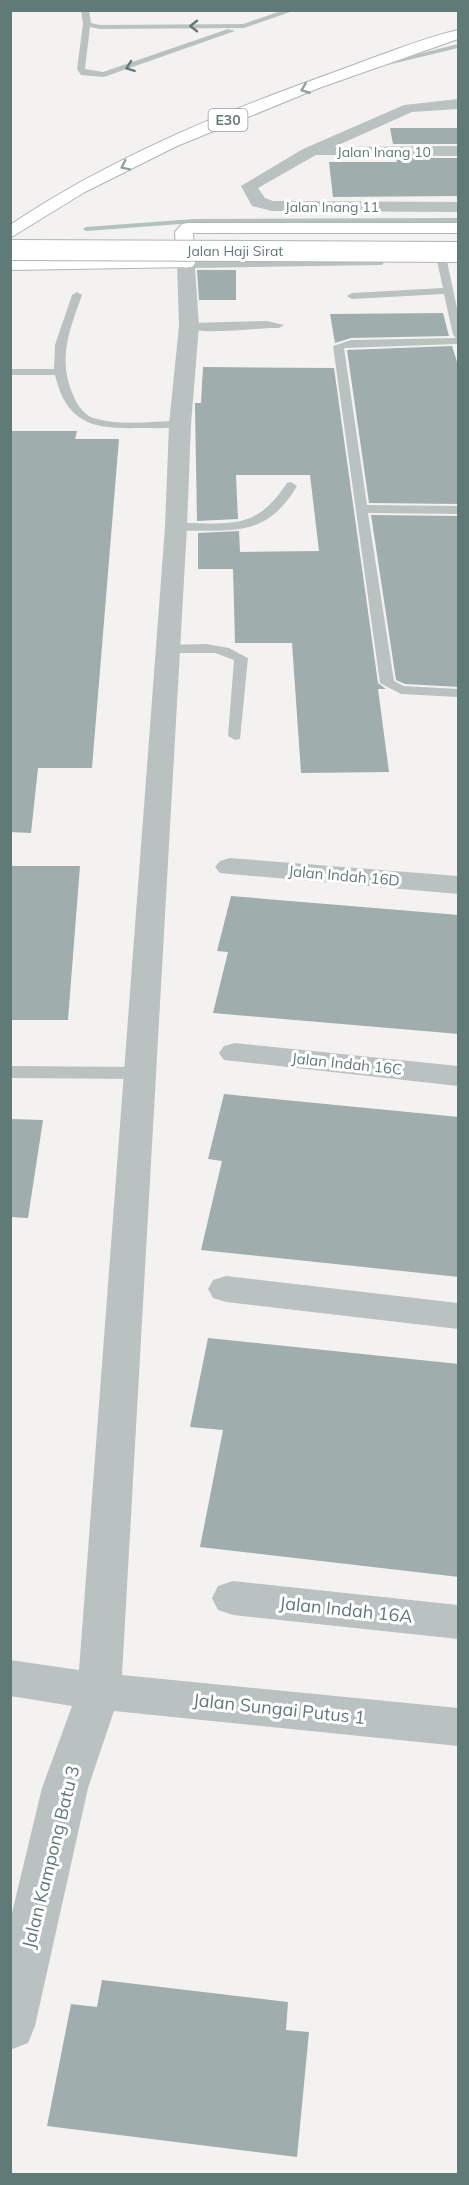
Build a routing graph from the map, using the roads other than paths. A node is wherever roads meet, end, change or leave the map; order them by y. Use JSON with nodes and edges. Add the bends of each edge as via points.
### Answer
{"nodes":[{"id":1,"x":85,"y":10,"type":"edge"},
{"id":2,"x":292,"y":10,"type":"edge"},
{"id":3,"x":459,"y":21,"type":"edge"},
{"id":4,"x":87,"y":24,"type":"junction"},
{"id":5,"x":244,"y":26,"type":"junction"},
{"id":6,"x":459,"y":34,"type":"edge"},
{"id":7,"x":459,"y":46,"type":"edge"},
{"id":8,"x":343,"y":74,"type":"junction"},
{"id":9,"x":459,"y":104,"type":"edge"},
{"id":10,"x":192,"y":116,"type":"dead end"},
{"id":11,"x":309,"y":152,"type":"junction"},
{"id":12,"x":459,"y":152,"type":"edge"},
{"id":13,"x":459,"y":207,"type":"edge"},
{"id":14,"x":459,"y":228,"type":"edge"},
{"id":15,"x":10,"y":235,"type":"edge"},
{"id":16,"x":459,"y":239,"type":"edge"},
{"id":17,"x":10,"y":250,"type":"edge"},
{"id":18,"x":459,"y":252,"type":"edge"},
{"id":19,"x":450,"y":261,"type":"edge"},
{"id":20,"x":186,"y":262,"type":"junction"},
{"id":21,"x":10,"y":265,"type":"edge"},
{"id":22,"x":448,"y":291,"type":"junction"},
{"id":23,"x":77,"y":295,"type":"dead end"},
{"id":24,"x":352,"y":296,"type":"dead end"},
{"id":25,"x":279,"y":325,"type":"dead end"},
{"id":26,"x":189,"y":326,"type":"junction"},
{"id":27,"x":459,"y":335,"type":"edge"},
{"id":28,"x":459,"y":341,"type":"edge"},
{"id":29,"x":10,"y":372,"type":"edge"},
{"id":30,"x":58,"y":372,"type":"junction"},
{"id":31,"x":180,"y":424,"type":"junction"},
{"id":32,"x":291,"y":486,"type":"dead end"},
{"id":33,"x":361,"y":510,"type":"junction"},
{"id":34,"x":459,"y":510,"type":"edge"},
{"id":35,"x":176,"y":527,"type":"junction"},
{"id":36,"x":167,"y":648,"type":"junction"},
{"id":37,"x":459,"y":693,"type":"edge"},
{"id":38,"x":235,"y":736,"type":"dead end"},
{"id":39,"x":230,"y":867,"type":"dead end"},
{"id":40,"x":459,"y":885,"type":"edge"},
{"id":41,"x":235,"y":1053,"type":"dead end"},
{"id":42,"x":10,"y":1072,"type":"edge"},
{"id":43,"x":139,"y":1073,"type":"junction"},
{"id":44,"x":459,"y":1076,"type":"edge"},
{"id":45,"x":226,"y":1288,"type":"dead end"},
{"id":46,"x":459,"y":1316,"type":"edge"},
{"id":47,"x":233,"y":1598,"type":"dead end"},
{"id":48,"x":459,"y":1622,"type":"edge"},
{"id":49,"x":10,"y":1678,"type":"edge"},
{"id":50,"x":99,"y":1691,"type":"junction"},
{"id":51,"x":459,"y":1727,"type":"edge"},
{"id":52,"x":10,"y":2026,"type":"edge"}],
"edges":[{"from":1,"to":4,"type":"lane"},
{"from":2,"to":5,"type":"lane"},
{"from":3,"to":10,"type":"main road","number":"E30","via":[[346,58]]},
{"from":5,"to":4,"type":"lane","one_way":true},
{"from":5,"to":4,"type":"lane","one_way":true,"via":[[104,75],[84,74],[81,69]]},
{"from":6,"to":8,"type":"main road","number":"E30"},
{"from":7,"to":8,"type":"lane"},
{"from":8,"to":15,"type":"main road","number":"E30","one_way":true,"via":[[184,138],[78,189]]},
{"from":9,"to":11,"type":"street","name":"Jalan Inang 11","via":[[409,108]]},
{"from":11,"to":12,"type":"street","name":"Jalan Inang 10"},
{"from":11,"to":13,"type":"street","name":"Jalan Inang 11","via":[[253,182],[249,186],[258,202],[291,207]]},
{"from":14,"to":20,"type":"main road","via":[[188,228],[184,232]]},
{"from":15,"to":16,"type":"main road","name":"Jalan Haji Sirat"},
{"from":17,"to":18,"type":"main road","name":"Jalan Haji Sirat","bridge":true},
{"from":19,"to":20,"type":"street"},
{"from":19,"to":22,"type":"lane"},
{"from":20,"to":21,"type":"main road"},
{"from":20,"to":26,"type":"street","name":"Jalan Kampong Batu 3"},
{"from":22,"to":24,"type":"lane"},
{"from":22,"to":27,"type":"lane"},
{"from":23,"to":30,"type":"lane","via":[[57,353]]},
{"from":25,"to":26,"type":"lane"},
{"from":26,"to":31,"type":"street","name":"Jalan Kampong Batu 3"},
{"from":28,"to":33,"type":"lane","via":[[338,346]]},
{"from":29,"to":30,"type":"lane"},
{"from":30,"to":31,"type":"lane","via":[[71,403],[88,421]]},
{"from":31,"to":35,"type":"street","name":"Jalan Kampong Batu 3"},
{"from":32,"to":35,"type":"lane","via":[[271,515],[246,526]]},
{"from":33,"to":34,"type":"lane"},
{"from":33,"to":37,"type":"lane","via":[[387,683],[401,690]]},
{"from":35,"to":36,"type":"street","name":"Jalan Kampong Batu 3"},
{"from":36,"to":38,"type":"lane","via":[[231,651],[241,658]]},
{"from":36,"to":43,"type":"street","name":"Jalan Kampong Batu 3"},
{"from":39,"to":40,"type":"street","name":"Jalan Indah 16D"},
{"from":41,"to":44,"type":"street","name":"Jalan Indah 16C"},
{"from":42,"to":43,"type":"lane"},
{"from":43,"to":50,"type":"street","name":"Jalan Kampong Batu 3"},
{"from":45,"to":46,"type":"street"},
{"from":47,"to":48,"type":"street","name":"Jalan Indah 16A"},
{"from":49,"to":50,"type":"street","name":"Jalan Sungai Putus 1"},
{"from":50,"to":51,"type":"street","name":"Jalan Sungai Putus 1"},
{"from":50,"to":52,"type":"street","name":"Jalan Kampong Batu 3","via":[[65,1788]]}]}
